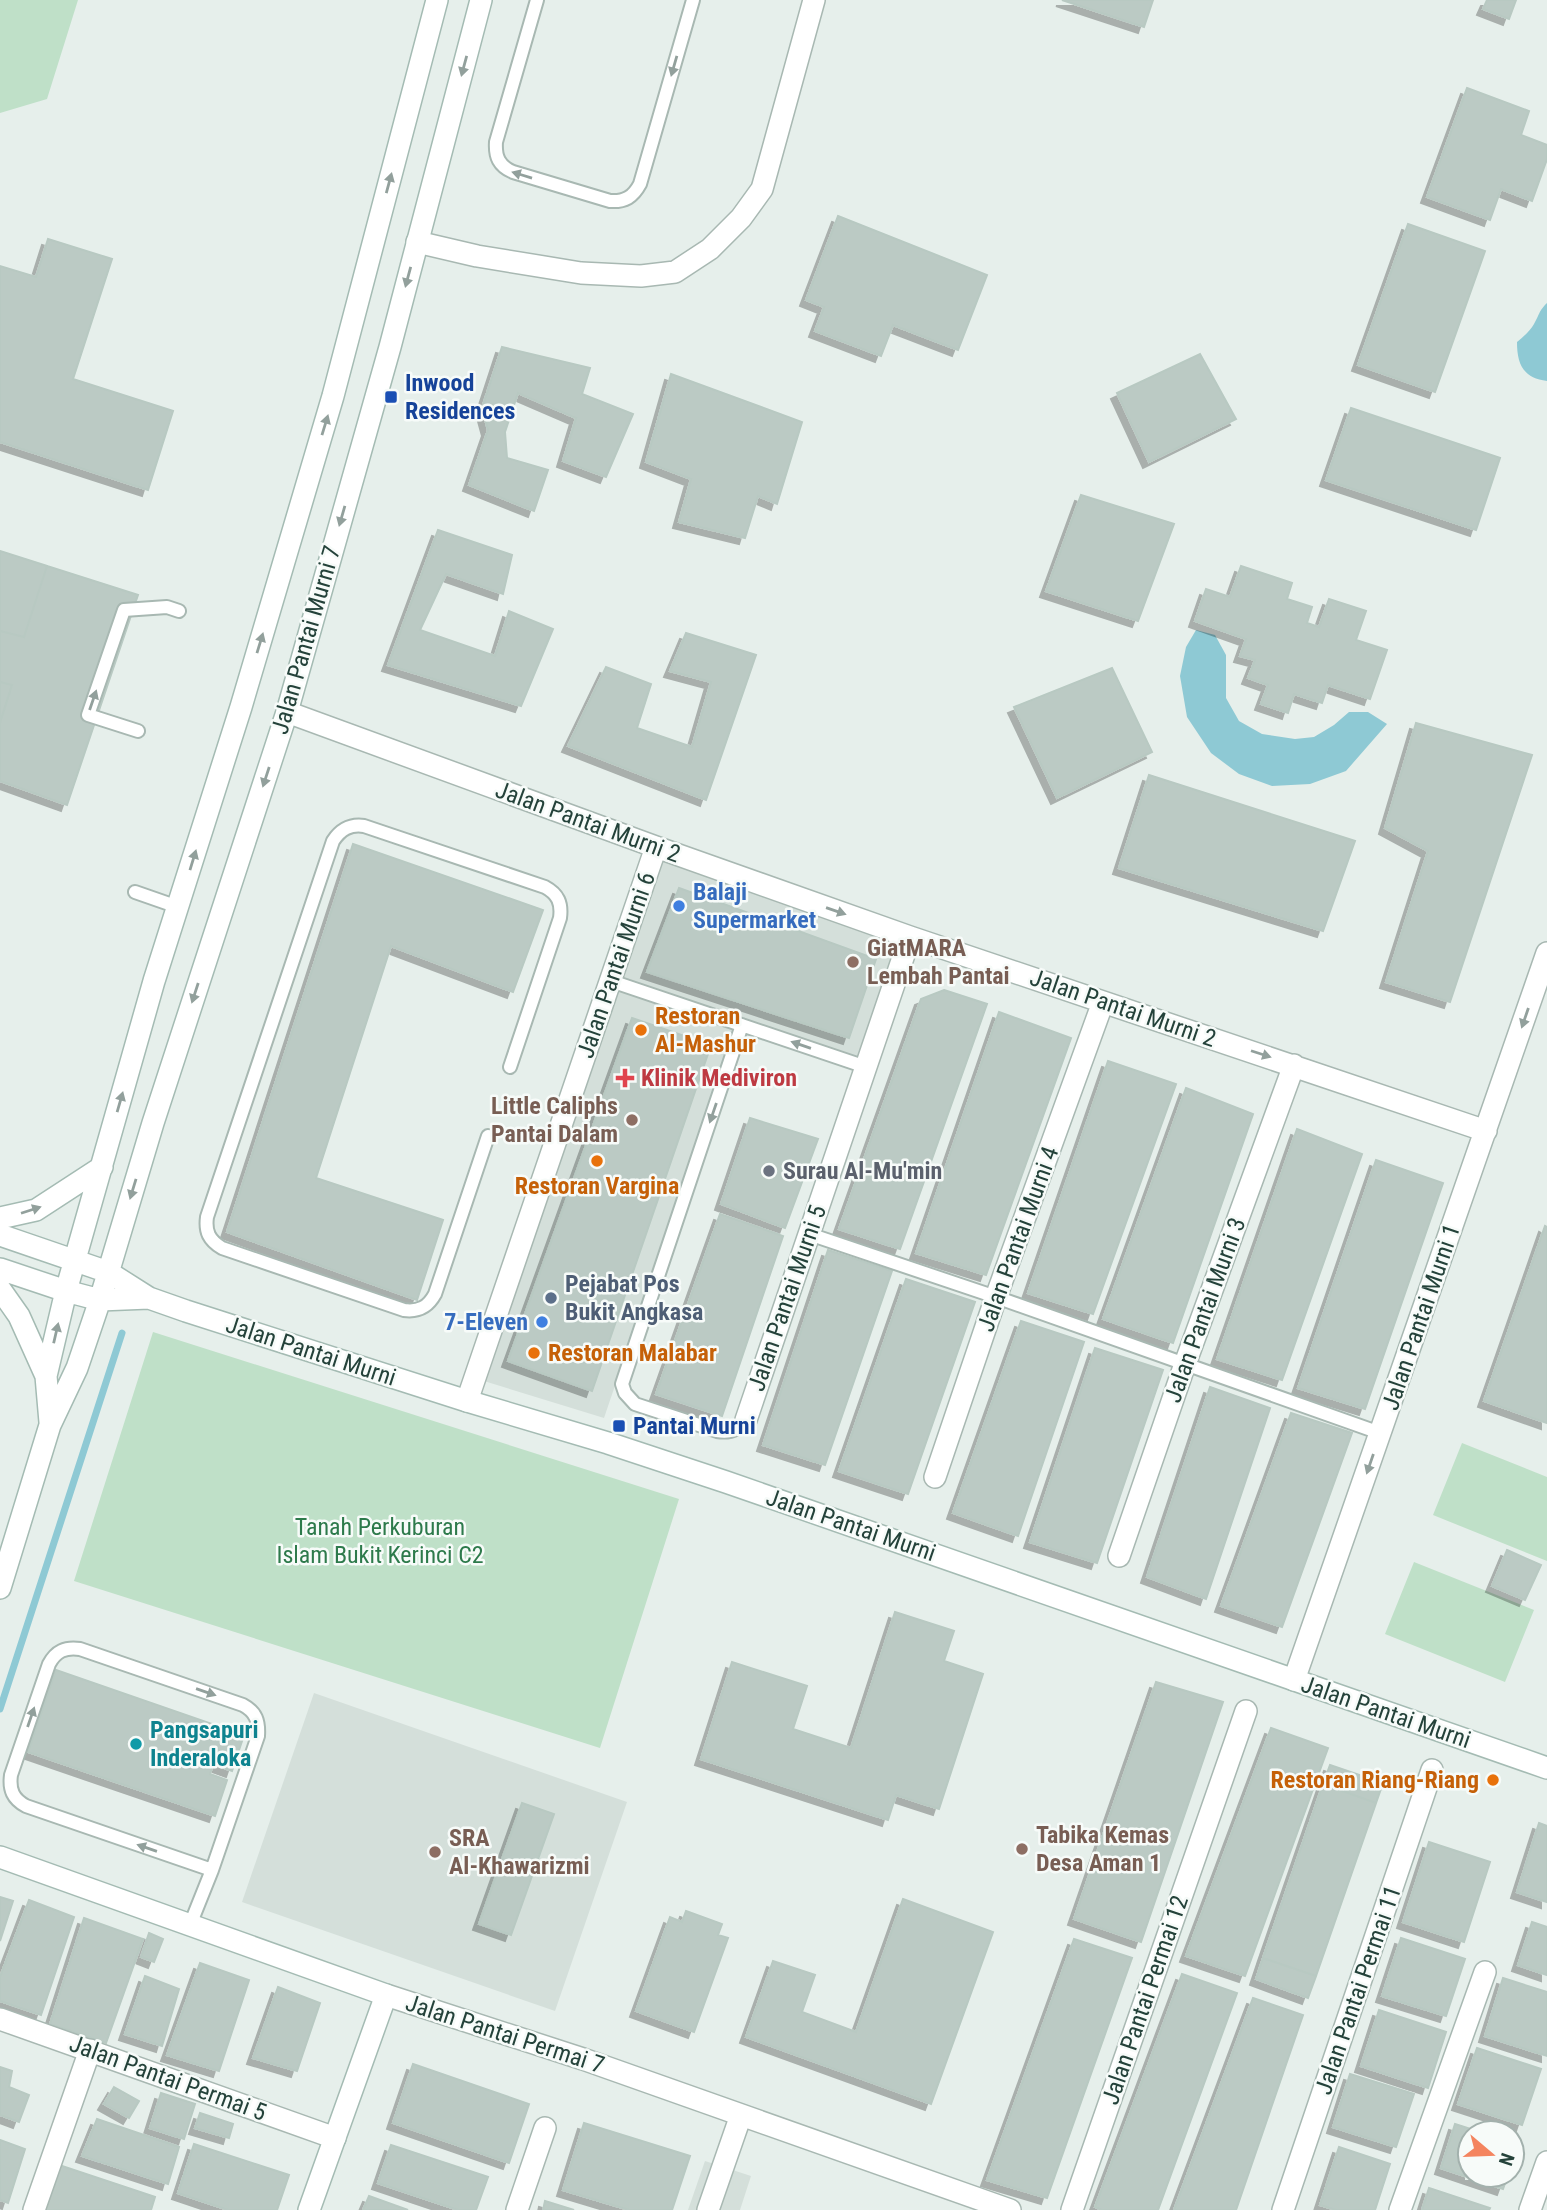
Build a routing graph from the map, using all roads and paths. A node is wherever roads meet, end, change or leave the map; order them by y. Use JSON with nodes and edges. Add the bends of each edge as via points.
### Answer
{"nodes":[{"id":1,"x":437,"y":0,"type":"edge"},
{"id":2,"x":481,"y":0,"type":"edge"},
{"id":3,"x":537,"y":0,"type":"edge"},
{"id":4,"x":693,"y":0,"type":"edge"},
{"id":5,"x":814,"y":0,"type":"edge"},
{"id":6,"x":417,"y":242,"type":"junction"},
{"id":7,"x":179,"y":611,"type":"dead end"},
{"id":8,"x":287,"y":712,"type":"junction"},
{"id":9,"x":138,"y":731,"type":"dead end"},
{"id":10,"x":656,"y":847,"type":"junction"},
{"id":11,"x":135,"y":891,"type":"dead end"},
{"id":12,"x":178,"y":907,"type":"junction"},
{"id":13,"x":910,"y":937,"type":"junction"},
{"id":14,"x":1547,"y":953,"type":"edge"},
{"id":15,"x":611,"y":981,"type":"junction"},
{"id":16,"x":1103,"y":1002,"type":"junction"},
{"id":17,"x":742,"y":1025,"type":"junction"},
{"id":18,"x":1294,"y":1065,"type":"junction"},
{"id":19,"x":510,"y":1067,"type":"dead end"},
{"id":20,"x":866,"y":1067,"type":"junction"},
{"id":21,"x":1486,"y":1131,"type":"junction"},
{"id":22,"x":488,"y":1136,"type":"dead end"},
{"id":23,"x":102,"y":1167,"type":"junction"},
{"id":24,"x":0,"y":1218,"type":"edge"},
{"id":25,"x":809,"y":1234,"type":"junction"},
{"id":26,"x":0,"y":1235,"type":"edge"},
{"id":27,"x":74,"y":1262,"type":"junction"},
{"id":28,"x":0,"y":1269,"type":"edge"},
{"id":29,"x":108,"y":1272,"type":"junction"},
{"id":30,"x":0,"y":1289,"type":"edge"},
{"id":31,"x":65,"y":1291,"type":"junction"},
{"id":32,"x":996,"y":1297,"type":"junction"},
{"id":33,"x":149,"y":1298,"type":"junction"},
{"id":34,"x":100,"y":1300,"type":"junction"},
{"id":35,"x":1185,"y":1364,"type":"junction"},
{"id":36,"x":46,"y":1376,"type":"junction"},
{"id":37,"x":467,"y":1401,"type":"junction"},
{"id":38,"x":746,"y":1420,"type":"joint"},
{"id":39,"x":50,"y":1424,"type":"junction"},
{"id":40,"x":1380,"y":1433,"type":"junction"},
{"id":41,"x":934,"y":1476,"type":"dead end"},
{"id":42,"x":1119,"y":1556,"type":"dead end"},
{"id":43,"x":0,"y":1588,"type":"edge"},
{"id":44,"x":1294,"y":1680,"type":"junction"},
{"id":45,"x":1246,"y":1712,"type":"dead end"},
{"id":46,"x":1547,"y":1768,"type":"edge"},
{"id":47,"x":1433,"y":1770,"type":"dead end"},
{"id":48,"x":0,"y":1857,"type":"edge"},
{"id":49,"x":212,"y":1870,"type":"junction"},
{"id":50,"x":190,"y":1925,"type":"junction"},
{"id":51,"x":1485,"y":1972,"type":"dead end"},
{"id":52,"x":386,"y":1995,"type":"junction"},
{"id":53,"x":0,"y":2019,"type":"edge"},
{"id":54,"x":90,"y":2050,"type":"junction"},
{"id":55,"x":741,"y":2115,"type":"junction"},
{"id":56,"x":545,"y":2128,"type":"dead end"},
{"id":57,"x":335,"y":2138,"type":"junction"},
{"id":58,"x":1547,"y":2162,"type":"edge"},
{"id":59,"x":34,"y":2210,"type":"edge"},
{"id":60,"x":309,"y":2210,"type":"edge"},
{"id":61,"x":517,"y":2210,"type":"edge"},
{"id":62,"x":708,"y":2210,"type":"edge"},
{"id":63,"x":1010,"y":2210,"type":"edge"},
{"id":64,"x":1072,"y":2210,"type":"edge"},
{"id":65,"x":1283,"y":2210,"type":"edge"},
{"id":66,"x":1400,"y":2210,"type":"edge"},
{"id":67,"x":1530,"y":2210,"type":"edge"}],
"edges":[{"from":12,"to":1,"type":"street","name":"Jalan Pantai Murni 7","one_way":true,"via":[[330,409]]},
{"from":2,"to":6,"type":"street","name":"Jalan Pantai Murni 7","one_way":true},
{"from":4,"to":3,"type":"lane","one_way":true,"via":[[640,184],[636,192],[620,201],[513,172],[498,161],[496,142]]},
{"from":5,"to":6,"type":"street","via":[[762,189],[710,248],[675,272],[641,276],[581,273]]},
{"from":6,"to":8,"type":"street","name":"Jalan Pantai Murni 7","one_way":true},
{"from":9,"to":7,"type":"lane","one_way":true,"via":[[88,715],[92,702],[124,610],[167,607]]},
{"from":8,"to":10,"type":"street","name":"Jalan Pantai Murni 2"},
{"from":8,"to":29,"type":"street","name":"Jalan Pantai Murni 7","one_way":true},
{"from":10,"to":13,"type":"street","name":"Jalan Pantai Murni 2","one_way":true},
{"from":10,"to":15,"type":"street","name":"Jalan Pantai Murni 6"},
{"from":11,"to":12,"type":"lane"},
{"from":23,"to":12,"type":"street","name":"Jalan Pantai Murni 7","one_way":true},
{"from":13,"to":16,"type":"street","name":"Jalan Pantai Murni 2"},
{"from":13,"to":20,"type":"street","name":"Jalan Pantai Murni 5"},
{"from":14,"to":21,"type":"street","name":"Jalan Pantai Murni 1","one_way":true},
{"from":15,"to":17,"type":"lane"},
{"from":15,"to":37,"type":"street","name":"Jalan Pantai Murni 6"},
{"from":16,"to":18,"type":"street","name":"Jalan Pantai Murni 2","one_way":true},
{"from":16,"to":32,"type":"street","name":"Jalan Pantai Murni 4"},
{"from":20,"to":17,"type":"lane","one_way":true},
{"from":17,"to":38,"type":"lane","one_way":true,"via":[[622,1384],[635,1404],[717,1431],[735,1430]]},
{"from":18,"to":21,"type":"street","name":"Jalan Pantai Murni 2"},
{"from":18,"to":35,"type":"street","name":"Jalan Pantai Murni 3"},
{"from":19,"to":22,"type":"lane","via":[[560,918],[559,899],[545,887],[416,843],[364,826],[346,827],[333,841],[207,1217],[208,1236],[222,1248],[404,1310],[423,1308],[435,1294]]},
{"from":20,"to":25,"type":"street","name":"Jalan Pantai Murni 5"},
{"from":21,"to":40,"type":"street","name":"Jalan Pantai Murni 1"},
{"from":24,"to":23,"type":"street","one_way":true,"via":[[36,1210]]},
{"from":23,"to":27,"type":"street","name":"Jalan Pantai Murni 7"},
{"from":25,"to":32,"type":"lane"},
{"from":25,"to":38,"type":"street","name":"Jalan Pantai Murni 5"},
{"from":26,"to":27,"type":"street","name":"Jalan Pantai Murni"},
{"from":27,"to":29,"type":"street","name":"Jalan Pantai Murni"},
{"from":27,"to":31,"type":"street","name":"Jalan Pantai Murni 7"},
{"from":28,"to":31,"type":"street","name":"Jalan Pantai Murni"},
{"from":29,"to":33,"type":"street","name":"Jalan Pantai Murni"},
{"from":29,"to":34,"type":"street","name":"Jalan Pantai Murni 7"},
{"from":30,"to":36,"type":"street","via":[[19,1316]]},
{"from":31,"to":34,"type":"street","name":"Jalan Pantai Murni"},
{"from":36,"to":31,"type":"street","name":"Jalan Pantai Murni 7","one_way":true},
{"from":32,"to":35,"type":"lane"},
{"from":32,"to":41,"type":"street","name":"Jalan Pantai Murni 4"},
{"from":33,"to":34,"type":"street","name":"Jalan Pantai Murni"},
{"from":33,"to":37,"type":"street","name":"Jalan Pantai Murni"},
{"from":34,"to":39,"type":"street","name":"Jalan Pantai Murni 7","via":[[77,1368]]},
{"from":35,"to":40,"type":"lane"},
{"from":35,"to":42,"type":"street","name":"Jalan Pantai Murni 3"},
{"from":36,"to":39,"type":"street"},
{"from":37,"to":44,"type":"street","name":"Jalan Pantai Murni","via":[[713,1478]]},
{"from":39,"to":43,"type":"street"},
{"from":40,"to":44,"type":"street","name":"Jalan Pantai Murni 1","one_way":true},
{"from":44,"to":46,"type":"street","name":"Jalan Pantai Murni"},
{"from":45,"to":64,"type":"street","name":"Jalan Pantai Permai 12"},
{"from":47,"to":65,"type":"street","name":"Jalan Pantai Permai 11"},
{"from":48,"to":50,"type":"street","name":"Jalan Pantai Permai 7"},
{"from":49,"to":49,"type":"lane","one_way":true,"via":[[26,1806],[12,1794],[11,1775],[49,1664],[61,1650],[80,1649],[243,1705],[257,1717],[258,1736]]},
{"from":49,"to":50,"type":"lane"},
{"from":50,"to":52,"type":"street","name":"Jalan Pantai Permai 7"},
{"from":51,"to":66,"type":"street"},
{"from":52,"to":55,"type":"street","name":"Jalan Pantai Permai 7"},
{"from":52,"to":57,"type":"street"},
{"from":53,"to":54,"type":"street","name":"Jalan Pantai Permai 5"},
{"from":54,"to":57,"type":"street","name":"Jalan Pantai Permai 5"},
{"from":54,"to":59,"type":"street"},
{"from":55,"to":62,"type":"street"},
{"from":55,"to":63,"type":"street","name":"Jalan Pantai Permai 7"},
{"from":56,"to":61,"type":"street"},
{"from":57,"to":60,"type":"street"},
{"from":58,"to":67,"type":"street"}]}
